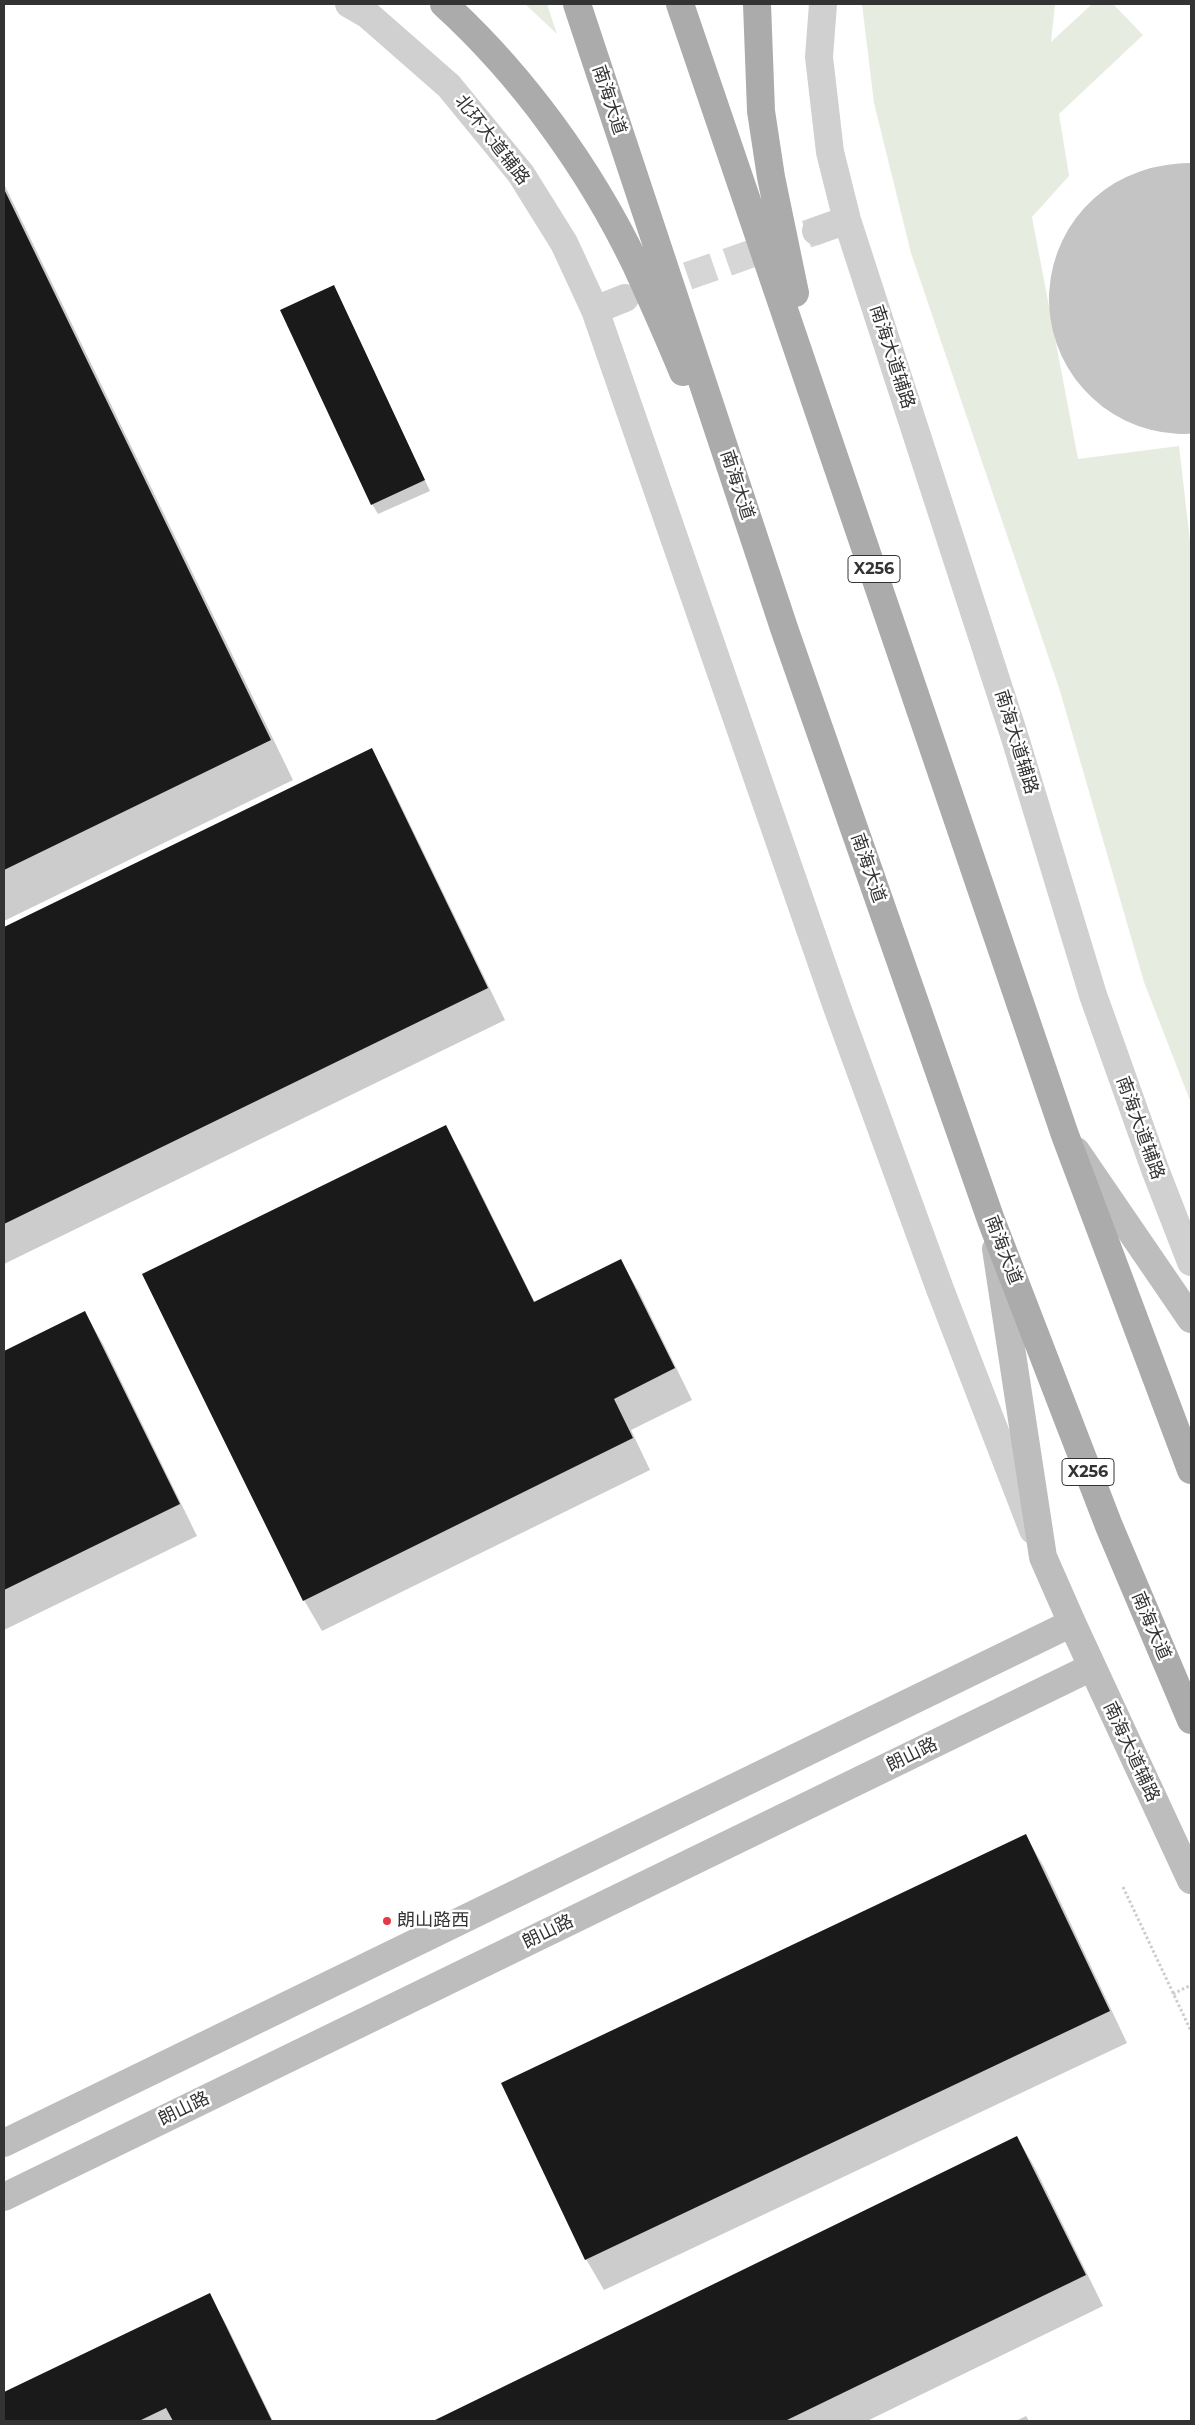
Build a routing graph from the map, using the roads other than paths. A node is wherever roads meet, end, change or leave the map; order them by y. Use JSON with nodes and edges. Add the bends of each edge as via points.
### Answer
{"nodes":[{"id":1,"x":349,"y":4,"type":"edge"},
{"id":2,"x":444,"y":4,"type":"edge"},
{"id":3,"x":577,"y":4,"type":"edge"},
{"id":4,"x":680,"y":4,"type":"edge"},
{"id":5,"x":757,"y":4,"type":"edge"},
{"id":6,"x":823,"y":4,"type":"edge"},
{"id":7,"x":847,"y":220,"type":"junction"},
{"id":8,"x":816,"y":231,"type":"tunnel mouth"},
{"id":9,"x":626,"y":298,"type":"tunnel mouth"},
{"id":10,"x":595,"y":310,"type":"junction"},
{"id":11,"x":830,"y":441,"type":"junction"},
{"id":12,"x":750,"y":524,"type":"junction"},
{"id":13,"x":1065,"y":1135,"type":"junction"},
{"id":14,"x":991,"y":1220,"type":"junction"},
{"id":15,"x":1191,"y":1262,"type":"edge"},
{"id":16,"x":1191,"y":1319,"type":"edge"},
{"id":17,"x":1191,"y":1470,"type":"edge"},
{"id":18,"x":1043,"y":1557,"type":"junction"},
{"id":19,"x":1072,"y":1623,"type":"junction"},
{"id":20,"x":1092,"y":1667,"type":"junction"},
{"id":21,"x":1191,"y":1720,"type":"edge"},
{"id":22,"x":1191,"y":1880,"type":"edge"},
{"id":23,"x":4,"y":2143,"type":"edge"},
{"id":24,"x":4,"y":2197,"type":"edge"}],
"edges":[{"from":1,"to":10,"type":"street","name":"北环大道辅路","via":[[368,15],[449,86],[515,167],[564,243]]},
{"from":2,"to":12,"type":"main road","via":[[480,37],[527,92],[559,136],[612,221],[635,264]]},
{"from":3,"to":12,"type":"main road","name":"南海大道","number":"X256"},
{"from":4,"to":11,"type":"main road","number":"X256"},
{"from":5,"to":11,"type":"main road","via":[[761,111],[771,177],[800,319]]},
{"from":6,"to":7,"type":"street","via":[[820,57],[830,152]]},
{"from":7,"to":8,"type":"street"},
{"from":7,"to":15,"type":"street","name":"南海大道辅路","via":[[1015,738],[1093,995]]},
{"from":9,"to":10,"type":"street"},
{"from":10,"to":18,"type":"street","name":"北环大道辅路","via":[[837,1007]]},
{"from":11,"to":13,"type":"main road","number":"X256"},
{"from":12,"to":14,"type":"main road","name":"南海大道","number":"X256","via":[[784,631]]},
{"from":13,"to":16,"type":"main road"},
{"from":13,"to":17,"type":"main road","number":"X256"},
{"from":14,"to":18,"type":"main road"},
{"from":14,"to":21,"type":"main road","name":"南海大道","number":"X256","via":[[1109,1526]]},
{"from":18,"to":19,"type":"main road","name":"南海大道辅路"},
{"from":19,"to":20,"type":"main road","name":"南海大道辅路"},
{"from":19,"to":23,"type":"main road"},
{"from":20,"to":22,"type":"main road","name":"南海大道辅路"},
{"from":20,"to":24,"type":"main road","name":"朗山路"}]}
